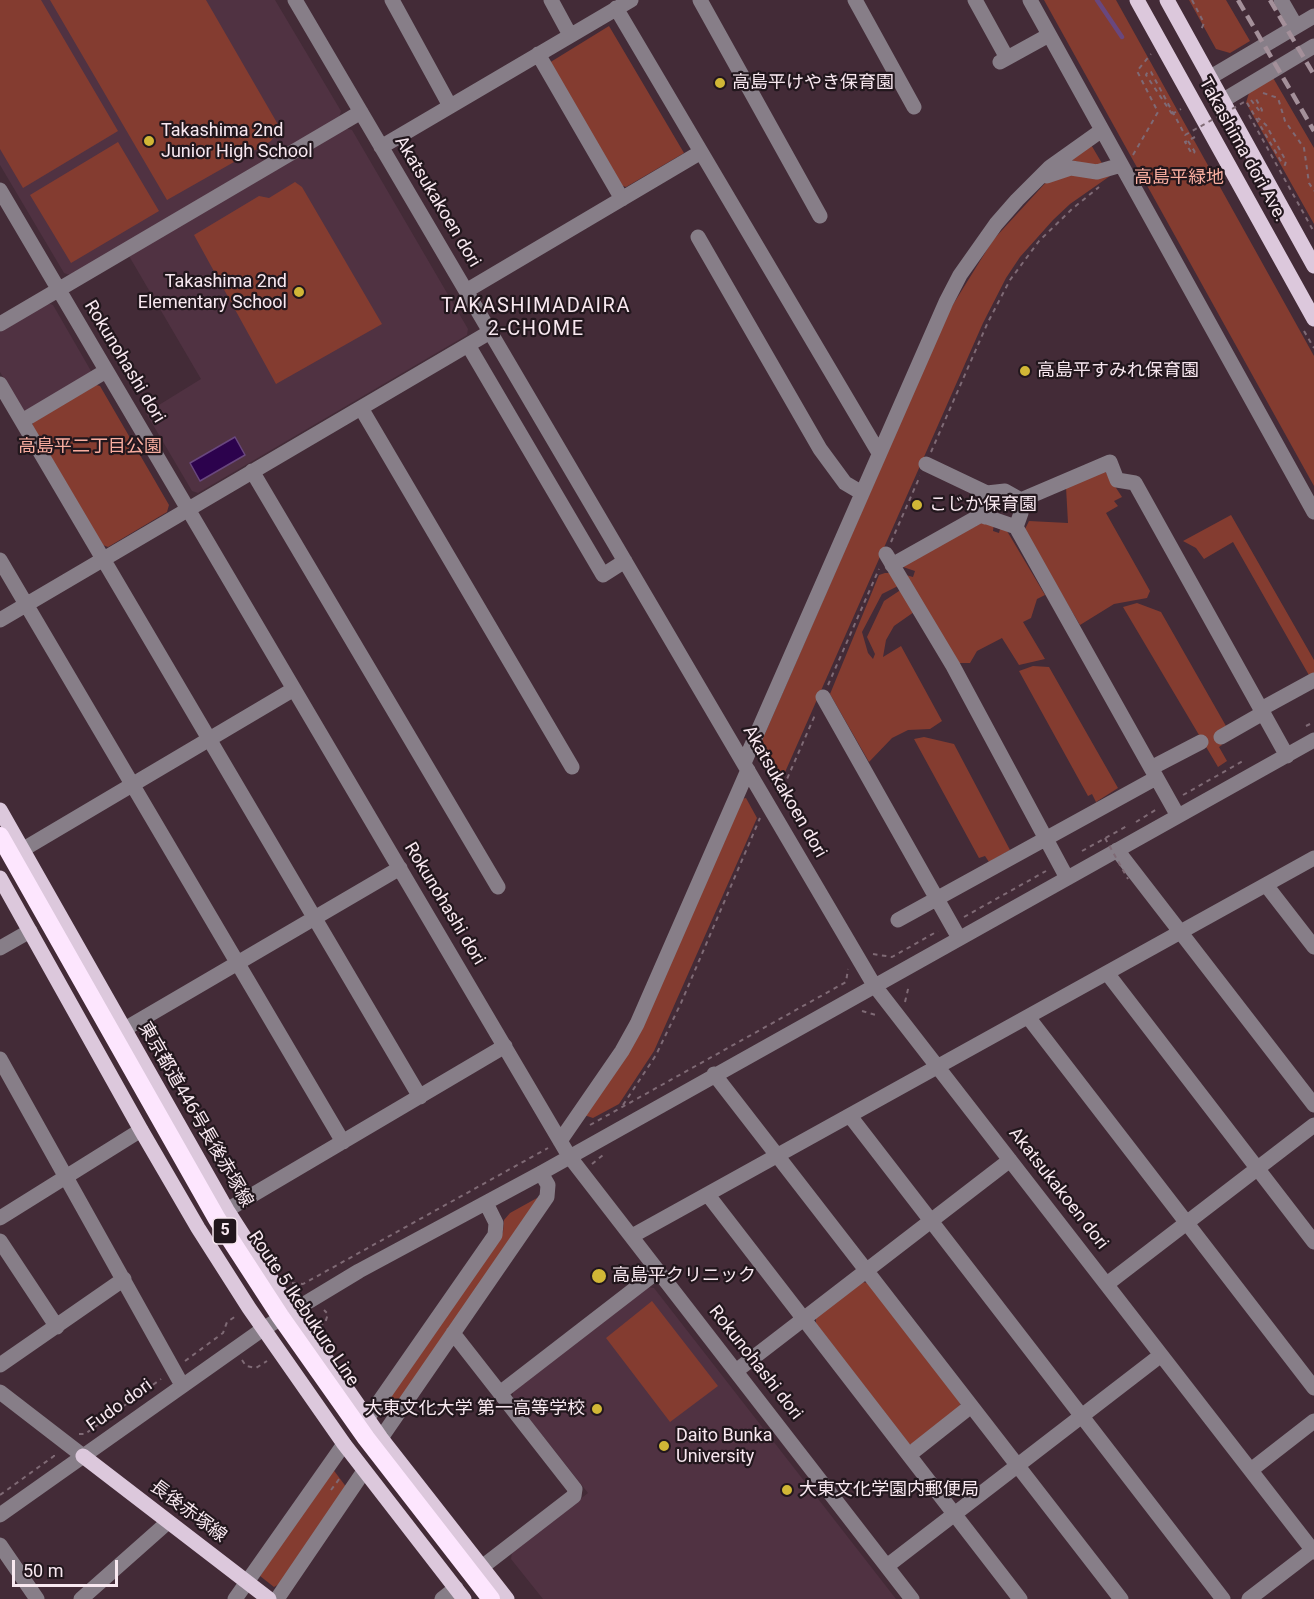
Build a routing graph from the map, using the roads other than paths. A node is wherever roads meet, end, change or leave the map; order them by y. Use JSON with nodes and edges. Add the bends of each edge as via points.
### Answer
{"nodes":[{"id":1,"x":295,"y":0,"type":"edge"},
{"id":2,"x":392,"y":0,"type":"edge"},
{"id":3,"x":551,"y":0,"type":"edge"},
{"id":4,"x":631,"y":0,"type":"edge"},
{"id":5,"x":700,"y":0,"type":"edge"},
{"id":6,"x":855,"y":0,"type":"edge"},
{"id":7,"x":975,"y":0,"type":"edge"},
{"id":8,"x":1030,"y":0,"type":"edge"},
{"id":9,"x":1137,"y":0,"type":"edge"},
{"id":10,"x":1167,"y":0,"type":"edge"},
{"id":11,"x":1281,"y":0,"type":"edge"},
{"id":12,"x":616,"y":8,"type":"junction"},
{"id":13,"x":1314,"y":16,"type":"edge"},
{"id":14,"x":1296,"y":26,"type":"junction"},
{"id":15,"x":1049,"y":34,"type":"junction"},
{"id":16,"x":570,"y":35,"type":"junction"},
{"id":17,"x":1314,"y":46,"type":"edge"},
{"id":18,"x":538,"y":54,"type":"junction"},
{"id":19,"x":1209,"y":78,"type":"junction"},
{"id":20,"x":1222,"y":101,"type":"junction"},
{"id":21,"x":450,"y":106,"type":"junction"},
{"id":22,"x":914,"y":107,"type":"dead end"},
{"id":23,"x":361,"y":112,"type":"junction"},
{"id":24,"x":1102,"y":130,"type":"junction"},
{"id":25,"x":381,"y":147,"type":"junction"},
{"id":26,"x":701,"y":152,"type":"junction"},
{"id":27,"x":1123,"y":168,"type":"junction"},
{"id":28,"x":1036,"y":181,"type":"junction"},
{"id":29,"x":0,"y":190,"type":"edge"},
{"id":30,"x":622,"y":199,"type":"junction"},
{"id":31,"x":820,"y":216,"type":"dead end"},
{"id":32,"x":698,"y":237,"type":"dead end"},
{"id":33,"x":1314,"y":266,"type":"edge"},
{"id":34,"x":59,"y":290,"type":"junction"},
{"id":35,"x":466,"y":291,"type":"junction"},
{"id":36,"x":1314,"y":319,"type":"edge"},
{"id":37,"x":0,"y":324,"type":"edge"},
{"id":38,"x":490,"y":332,"type":"junction"},
{"id":39,"x":468,"y":345,"type":"junction"},
{"id":40,"x":106,"y":371,"type":"junction"},
{"id":41,"x":0,"y":384,"type":"edge"},
{"id":42,"x":361,"y":408,"type":"junction"},
{"id":43,"x":22,"y":421,"type":"junction"},
{"id":44,"x":879,"y":453,"type":"junction"},
{"id":45,"x":926,"y":464,"type":"dead end"},
{"id":46,"x":252,"y":471,"type":"junction"},
{"id":47,"x":862,"y":493,"type":"junction"},
{"id":48,"x":987,"y":493,"type":"junction"},
{"id":49,"x":1021,"y":500,"type":"junction"},
{"id":50,"x":188,"y":509,"type":"junction"},
{"id":51,"x":1314,"y":512,"type":"edge"},
{"id":52,"x":985,"y":517,"type":"junction"},
{"id":53,"x":1016,"y":527,"type":"junction"},
{"id":54,"x":104,"y":559,"type":"junction"},
{"id":55,"x":0,"y":560,"type":"edge"},
{"id":56,"x":625,"y":561,"type":"junction"},
{"id":57,"x":26,"y":604,"type":"junction"},
{"id":58,"x":0,"y":620,"type":"edge"},
{"id":59,"x":1314,"y":680,"type":"edge"},
{"id":60,"x":294,"y":689,"type":"junction"},
{"id":61,"x":823,"y":697,"type":"dead end"},
{"id":62,"x":1262,"y":711,"type":"junction"},
{"id":63,"x":1221,"y":737,"type":"dead end"},
{"id":64,"x":209,"y":739,"type":"junction"},
{"id":65,"x":1314,"y":740,"type":"edge"},
{"id":66,"x":1201,"y":742,"type":"dead end"},
{"id":67,"x":1287,"y":756,"type":"junction"},
{"id":68,"x":572,"y":767,"type":"dead end"},
{"id":69,"x":746,"y":767,"type":"junction"},
{"id":70,"x":1154,"y":773,"type":"junction"},
{"id":71,"x":132,"y":785,"type":"junction"},
{"id":72,"x":0,"y":810,"type":"edge"},
{"id":73,"x":1178,"y":816,"type":"junction"},
{"id":74,"x":0,"y":836,"type":"edge"},
{"id":75,"x":1046,"y":839,"type":"junction"},
{"id":76,"x":22,"y":850,"type":"junction"},
{"id":77,"x":1117,"y":850,"type":"junction"},
{"id":78,"x":0,"y":858,"type":"edge"},
{"id":79,"x":1314,"y":858,"type":"edge"},
{"id":80,"x":400,"y":868,"type":"junction"},
{"id":81,"x":0,"y":878,"type":"edge"},
{"id":82,"x":1067,"y":878,"type":"junction"},
{"id":83,"x":1266,"y":885,"type":"junction"},
{"id":84,"x":498,"y":887,"type":"dead end"},
{"id":85,"x":936,"y":899,"type":"junction"},
{"id":86,"x":315,"y":918,"type":"junction"},
{"id":87,"x":898,"y":920,"type":"dead end"},
{"id":88,"x":30,"y":931,"type":"junction"},
{"id":89,"x":1180,"y":932,"type":"junction"},
{"id":90,"x":958,"y":938,"type":"junction"},
{"id":91,"x":1314,"y":947,"type":"edge"},
{"id":92,"x":0,"y":948,"type":"edge"},
{"id":93,"x":238,"y":963,"type":"junction"},
{"id":94,"x":1107,"y":974,"type":"junction"},
{"id":95,"x":874,"y":985,"type":"junction"},
{"id":96,"x":1028,"y":1017,"type":"junction"},
{"id":97,"x":123,"y":1030,"type":"junction"},
{"id":98,"x":505,"y":1046,"type":"junction"},
{"id":99,"x":0,"y":1059,"type":"edge"},
{"id":100,"x":938,"y":1067,"type":"junction"},
{"id":101,"x":714,"y":1074,"type":"junction"},
{"id":102,"x":420,"y":1096,"type":"junction"},
{"id":103,"x":1314,"y":1105,"type":"edge"},
{"id":104,"x":850,"y":1116,"type":"junction"},
{"id":105,"x":1314,"y":1125,"type":"edge"},
{"id":106,"x":141,"y":1130,"type":"junction"},
{"id":107,"x":343,"y":1142,"type":"junction"},
{"id":108,"x":556,"y":1144,"type":"junction"},
{"id":109,"x":569,"y":1156,"type":"junction"},
{"id":110,"x":778,"y":1156,"type":"junction"},
{"id":111,"x":1010,"y":1160,"type":"junction"},
{"id":112,"x":1257,"y":1168,"type":"junction"},
{"id":113,"x":541,"y":1173,"type":"junction"},
{"id":114,"x":66,"y":1177,"type":"junction"},
{"id":115,"x":708,"y":1195,"type":"junction"},
{"id":116,"x":486,"y":1203,"type":"junction"},
{"id":117,"x":227,"y":1210,"type":"junction"},
{"id":118,"x":0,"y":1218,"type":"edge"},
{"id":119,"x":931,"y":1221,"type":"junction"},
{"id":120,"x":1186,"y":1223,"type":"junction"},
{"id":121,"x":632,"y":1236,"type":"junction"},
{"id":122,"x":0,"y":1241,"type":"edge"},
{"id":123,"x":1314,"y":1242,"type":"edge"},
{"id":124,"x":658,"y":1271,"type":"junction"},
{"id":125,"x":867,"y":1271,"type":"junction"},
{"id":126,"x":124,"y":1280,"type":"junction"},
{"id":127,"x":1107,"y":1284,"type":"junction"},
{"id":128,"x":292,"y":1311,"type":"junction"},
{"id":129,"x":804,"y":1319,"type":"junction"},
{"id":130,"x":57,"y":1327,"type":"junction"},
{"id":131,"x":263,"y":1329,"type":"junction"},
{"id":132,"x":453,"y":1334,"type":"junction"},
{"id":133,"x":1161,"y":1355,"type":"junction"},
{"id":134,"x":0,"y":1365,"type":"edge"},
{"id":135,"x":736,"y":1371,"type":"junction"},
{"id":136,"x":182,"y":1385,"type":"junction"},
{"id":137,"x":1314,"y":1388,"type":"edge"},
{"id":138,"x":0,"y":1392,"type":"edge"},
{"id":139,"x":500,"y":1393,"type":"junction"},
{"id":140,"x":971,"y":1406,"type":"junction"},
{"id":141,"x":1081,"y":1415,"type":"junction"},
{"id":142,"x":368,"y":1419,"type":"junction"},
{"id":143,"x":1314,"y":1421,"type":"edge"},
{"id":144,"x":381,"y":1438,"type":"junction"},
{"id":145,"x":344,"y":1444,"type":"junction"},
{"id":146,"x":909,"y":1455,"type":"junction"},
{"id":147,"x":83,"y":1456,"type":"junction"},
{"id":148,"x":1017,"y":1465,"type":"junction"},
{"id":149,"x":1251,"y":1470,"type":"junction"},
{"id":150,"x":364,"y":1471,"type":"junction"},
{"id":151,"x":954,"y":1514,"type":"junction"},
{"id":152,"x":0,"y":1515,"type":"edge"},
{"id":153,"x":168,"y":1522,"type":"junction"},
{"id":154,"x":0,"y":1545,"type":"edge"},
{"id":155,"x":1313,"y":1550,"type":"edge"},
{"id":156,"x":887,"y":1566,"type":"junction"},
{"id":157,"x":482,"y":1567,"type":"junction"},
{"id":158,"x":247,"y":1582,"type":"junction"},
{"id":159,"x":460,"y":1594,"type":"edge"},
{"id":160,"x":37,"y":1599,"type":"edge"},
{"id":161,"x":81,"y":1599,"type":"edge"},
{"id":162,"x":235,"y":1599,"type":"edge"},
{"id":163,"x":269,"y":1599,"type":"edge"},
{"id":164,"x":277,"y":1599,"type":"edge"},
{"id":165,"x":442,"y":1599,"type":"edge"},
{"id":166,"x":477,"y":1599,"type":"edge"},
{"id":167,"x":491,"y":1599,"type":"edge"},
{"id":168,"x":507,"y":1599,"type":"edge"},
{"id":169,"x":912,"y":1599,"type":"edge"},
{"id":170,"x":1020,"y":1599,"type":"edge"},
{"id":171,"x":1121,"y":1599,"type":"edge"},
{"id":172,"x":1223,"y":1599,"type":"edge"},
{"id":173,"x":1249,"y":1599,"type":"edge"}],
"edges":[{"from":1,"to":23,"type":"street","name":"Akatsukakoen dori"},
{"from":2,"to":21,"type":"street"},
{"from":3,"to":16,"type":"street"},
{"from":4,"to":12,"type":"street"},
{"from":5,"to":31,"type":"street"},
{"from":6,"to":22,"type":"street"},
{"from":7,"to":15,"type":"street","via":[[1004,60]]},
{"from":8,"to":15,"type":"street"},
{"from":9,"to":36,"type":"main road","name":"Takashima dori Ave."},
{"from":10,"to":19,"type":"main road","name":"Takashima dori Ave."},
{"from":11,"to":14,"type":"street"},
{"from":12,"to":16,"type":"street"},
{"from":12,"to":26,"type":"street"},
{"from":13,"to":14,"type":"street"},
{"from":14,"to":19,"type":"street"},
{"from":15,"to":24,"type":"street"},
{"from":16,"to":18,"type":"street"},
{"from":17,"to":20,"type":"street","via":[[1243,96]]},
{"from":18,"to":21,"type":"street"},
{"from":18,"to":30,"type":"street"},
{"from":19,"to":20,"type":"main road","name":"Takashima dori Ave."},
{"from":20,"to":33,"type":"main road","name":"Takashima dori Ave."},
{"from":21,"to":25,"type":"street"},
{"from":23,"to":25,"type":"street","name":"Akatsukakoen dori"},
{"from":23,"to":34,"type":"street"},
{"from":24,"to":27,"type":"street"},
{"from":24,"to":28,"type":"street","via":[[1066,154]]},
{"from":25,"to":35,"type":"street","name":"Akatsukakoen dori"},
{"from":26,"to":30,"type":"street"},
{"from":26,"to":44,"type":"street"},
{"from":27,"to":28,"type":"street","via":[[1096,172],[1062,169]]},
{"from":27,"to":51,"type":"street"},
{"from":28,"to":44,"type":"street","via":[[996,224],[960,275]]},
{"from":29,"to":34,"type":"street","name":"Rokunohashi dori"},
{"from":30,"to":35,"type":"street"},
{"from":32,"to":47,"type":"street","via":[[820,448],[845,483]]},
{"from":34,"to":37,"type":"street"},
{"from":34,"to":40,"type":"street","name":"Rokunohashi dori"},
{"from":35,"to":38,"type":"street","name":"Akatsukakoen dori"},
{"from":38,"to":39,"type":"street"},
{"from":38,"to":56,"type":"street","name":"Akatsukakoen dori"},
{"from":39,"to":42,"type":"street"},
{"from":39,"to":56,"type":"street","via":[[603,574]]},
{"from":40,"to":43,"type":"street"},
{"from":40,"to":50,"type":"street","name":"Rokunohashi dori"},
{"from":41,"to":43,"type":"street"},
{"from":42,"to":46,"type":"street"},
{"from":42,"to":68,"type":"street"},
{"from":43,"to":54,"type":"street"},
{"from":44,"to":47,"type":"street"},
{"from":45,"to":48,"type":"street"},
{"from":46,"to":50,"type":"street"},
{"from":46,"to":84,"type":"street"},
{"from":47,"to":69,"type":"street"},
{"from":48,"to":49,"type":"street","via":[[1005,491]]},
{"from":48,"to":52,"type":"street"},
{"from":49,"to":53,"type":"street"},
{"from":49,"to":62,"type":"street","via":[[1110,462],[1117,480],[1135,483]]},
{"from":50,"to":54,"type":"street"},
{"from":50,"to":60,"type":"street","name":"Rokunohashi dori"},
{"from":52,"to":53,"type":"street"},
{"from":52,"to":75,"type":"street","via":[[981,515],[889,560],[953,666]]},
{"from":53,"to":70,"type":"street"},
{"from":54,"to":57,"type":"street"},
{"from":54,"to":64,"type":"street"},
{"from":55,"to":57,"type":"street"},
{"from":56,"to":69,"type":"street","name":"Akatsukakoen dori"},
{"from":57,"to":58,"type":"street"},
{"from":57,"to":71,"type":"street"},
{"from":59,"to":62,"type":"street"},
{"from":60,"to":64,"type":"street"},
{"from":60,"to":80,"type":"street","name":"Rokunohashi dori"},
{"from":61,"to":85,"type":"street"},
{"from":62,"to":63,"type":"street"},
{"from":62,"to":67,"type":"street"},
{"from":64,"to":71,"type":"street"},
{"from":64,"to":86,"type":"street"},
{"from":65,"to":67,"type":"street","name":"Fudo dori"},
{"from":66,"to":70,"type":"street"},
{"from":67,"to":73,"type":"street","name":"Fudo dori"},
{"from":69,"to":95,"type":"street","name":"Akatsukakoen dori"},
{"from":69,"to":108,"type":"street","via":[[637,1024]]},
{"from":70,"to":73,"type":"street"},
{"from":70,"to":75,"type":"street"},
{"from":71,"to":76,"type":"street"},
{"from":71,"to":93,"type":"street"},
{"from":72,"to":76,"type":"main road","name":"東京都道446号長後赤塚線"},
{"from":73,"to":77,"type":"street","name":"Fudo dori"},
{"from":74,"to":167,"type":"highway","name":"Route 5 Ikebukuro Line","number":"5","bridge":true,"via":[[217,1219],[366,1438]]},
{"from":75,"to":82,"type":"street"},
{"from":75,"to":85,"type":"street"},
{"from":76,"to":97,"type":"main road","name":"東京都道446号長後赤塚線"},
{"from":77,"to":82,"type":"street","name":"Fudo dori"},
{"from":77,"to":89,"type":"street"},
{"from":78,"to":166,"type":"highway","name":"Route 5 Ikebukuro Line","number":"5","via":[[207,1222],[270,1320],[352,1437]]},
{"from":79,"to":83,"type":"street"},
{"from":80,"to":86,"type":"street"},
{"from":80,"to":98,"type":"street","name":"Rokunohashi dori"},
{"from":81,"to":88,"type":"main road"},
{"from":82,"to":90,"type":"street","name":"Fudo dori"},
{"from":83,"to":89,"type":"street"},
{"from":83,"to":91,"type":"street"},
{"from":85,"to":87,"type":"street"},
{"from":85,"to":90,"type":"street"},
{"from":86,"to":93,"type":"street"},
{"from":86,"to":102,"type":"street"},
{"from":88,"to":92,"type":"street"},
{"from":88,"to":106,"type":"main road"},
{"from":89,"to":94,"type":"street"},
{"from":89,"to":103,"type":"street"},
{"from":90,"to":95,"type":"street","name":"Fudo dori"},
{"from":93,"to":97,"type":"street"},
{"from":93,"to":107,"type":"street"},
{"from":94,"to":96,"type":"street"},
{"from":94,"to":112,"type":"street"},
{"from":95,"to":100,"type":"street","name":"Akatsukakoen dori"},
{"from":95,"to":101,"type":"street","name":"Fudo dori"},
{"from":96,"to":100,"type":"street"},
{"from":96,"to":120,"type":"street"},
{"from":97,"to":117,"type":"main road","name":"東京都道446号長後赤塚線"},
{"from":98,"to":102,"type":"street"},
{"from":98,"to":108,"type":"street","name":"Rokunohashi dori"},
{"from":99,"to":114,"type":"street"},
{"from":100,"to":104,"type":"street"},
{"from":100,"to":111,"type":"street","name":"Akatsukakoen dori"},
{"from":101,"to":109,"type":"street","name":"Fudo dori"},
{"from":101,"to":110,"type":"street"},
{"from":102,"to":107,"type":"street"},
{"from":104,"to":110,"type":"street"},
{"from":104,"to":119,"type":"street"},
{"from":105,"to":112,"type":"street"},
{"from":106,"to":114,"type":"street"},
{"from":106,"to":131,"type":"main road"},
{"from":107,"to":117,"type":"street"},
{"from":108,"to":109,"type":"street","name":"Rokunohashi dori"},
{"from":109,"to":113,"type":"street","name":"Fudo dori"},
{"from":109,"to":121,"type":"street","name":"Rokunohashi dori"},
{"from":110,"to":115,"type":"street"},
{"from":110,"to":125,"type":"street"},
{"from":111,"to":119,"type":"street"},
{"from":111,"to":127,"type":"street","name":"Akatsukakoen dori"},
{"from":112,"to":120,"type":"street"},
{"from":112,"to":123,"type":"street"},
{"from":113,"to":116,"type":"street","name":"Fudo dori"},
{"from":113,"to":132,"type":"street","via":[[548,1185],[548,1197]]},
{"from":114,"to":118,"type":"street"},
{"from":114,"to":126,"type":"street"},
{"from":115,"to":121,"type":"street"},
{"from":115,"to":129,"type":"street"},
{"from":116,"to":128,"type":"street","name":"Fudo dori"},
{"from":116,"to":142,"type":"street","via":[[496,1223],[495,1235]]},
{"from":117,"to":128,"type":"main road","name":"東京都道446号長後赤塚線"},
{"from":119,"to":125,"type":"street"},
{"from":119,"to":141,"type":"street"},
{"from":120,"to":127,"type":"street"},
{"from":120,"to":137,"type":"street"},
{"from":121,"to":124,"type":"street","name":"Rokunohashi dori"},
{"from":122,"to":130,"type":"street"},
{"from":124,"to":135,"type":"street","name":"Rokunohashi dori"},
{"from":124,"to":139,"type":"street"},
{"from":125,"to":129,"type":"street"},
{"from":125,"to":140,"type":"street"},
{"from":126,"to":130,"type":"street"},
{"from":126,"to":136,"type":"street"},
{"from":127,"to":133,"type":"street","name":"Akatsukakoen dori"},
{"from":128,"to":131,"type":"street","name":"Fudo dori"},
{"from":128,"to":142,"type":"main road","name":"東京都道446号長後赤塚線"},
{"from":129,"to":135,"type":"street"},
{"from":129,"to":146,"type":"street"},
{"from":130,"to":134,"type":"street"},
{"from":131,"to":136,"type":"street","name":"Fudo dori"},
{"from":131,"to":145,"type":"main road"},
{"from":132,"to":139,"type":"street"},
{"from":132,"to":144,"type":"street"},
{"from":133,"to":141,"type":"street"},
{"from":133,"to":149,"type":"street","name":"Akatsukakoen dori"},
{"from":135,"to":156,"type":"street","name":"Rokunohashi dori"},
{"from":136,"to":147,"type":"street","name":"Fudo dori"},
{"from":138,"to":147,"type":"street"},
{"from":139,"to":157,"type":"street","via":[[575,1489],[574,1496]]},
{"from":140,"to":146,"type":"street"},
{"from":140,"to":148,"type":"street"},
{"from":141,"to":148,"type":"street"},
{"from":141,"to":172,"type":"street"},
{"from":142,"to":144,"type":"main road","name":"東京都道446号長後赤塚線"},
{"from":143,"to":149,"type":"street"},
{"from":144,"to":157,"type":"main road","name":"東京都道446号長後赤塚線"},
{"from":145,"to":150,"type":"main road"},
{"from":145,"to":158,"type":"street"},
{"from":146,"to":151,"type":"street"},
{"from":147,"to":152,"type":"street","name":"Fudo dori"},
{"from":147,"to":153,"type":"main road","name":"長後赤塚線"},
{"from":148,"to":151,"type":"street"},
{"from":148,"to":171,"type":"street"},
{"from":149,"to":155,"type":"street","name":"Akatsukakoen dori"},
{"from":150,"to":159,"type":"main road"},
{"from":150,"to":164,"type":"street"},
{"from":151,"to":156,"type":"street"},
{"from":151,"to":170,"type":"street"},
{"from":153,"to":158,"type":"main road","name":"長後赤塚線"},
{"from":153,"to":161,"type":"street"},
{"from":154,"to":160,"type":"street"},
{"from":155,"to":173,"type":"street"},
{"from":156,"to":169,"type":"street","name":"Rokunohashi dori"},
{"from":157,"to":168,"type":"main road","name":"東京都道446号長後赤塚線"},
{"from":158,"to":162,"type":"street"},
{"from":158,"to":163,"type":"main road","name":"長後赤塚線"},
{"from":159,"to":165,"type":"street"}]}
